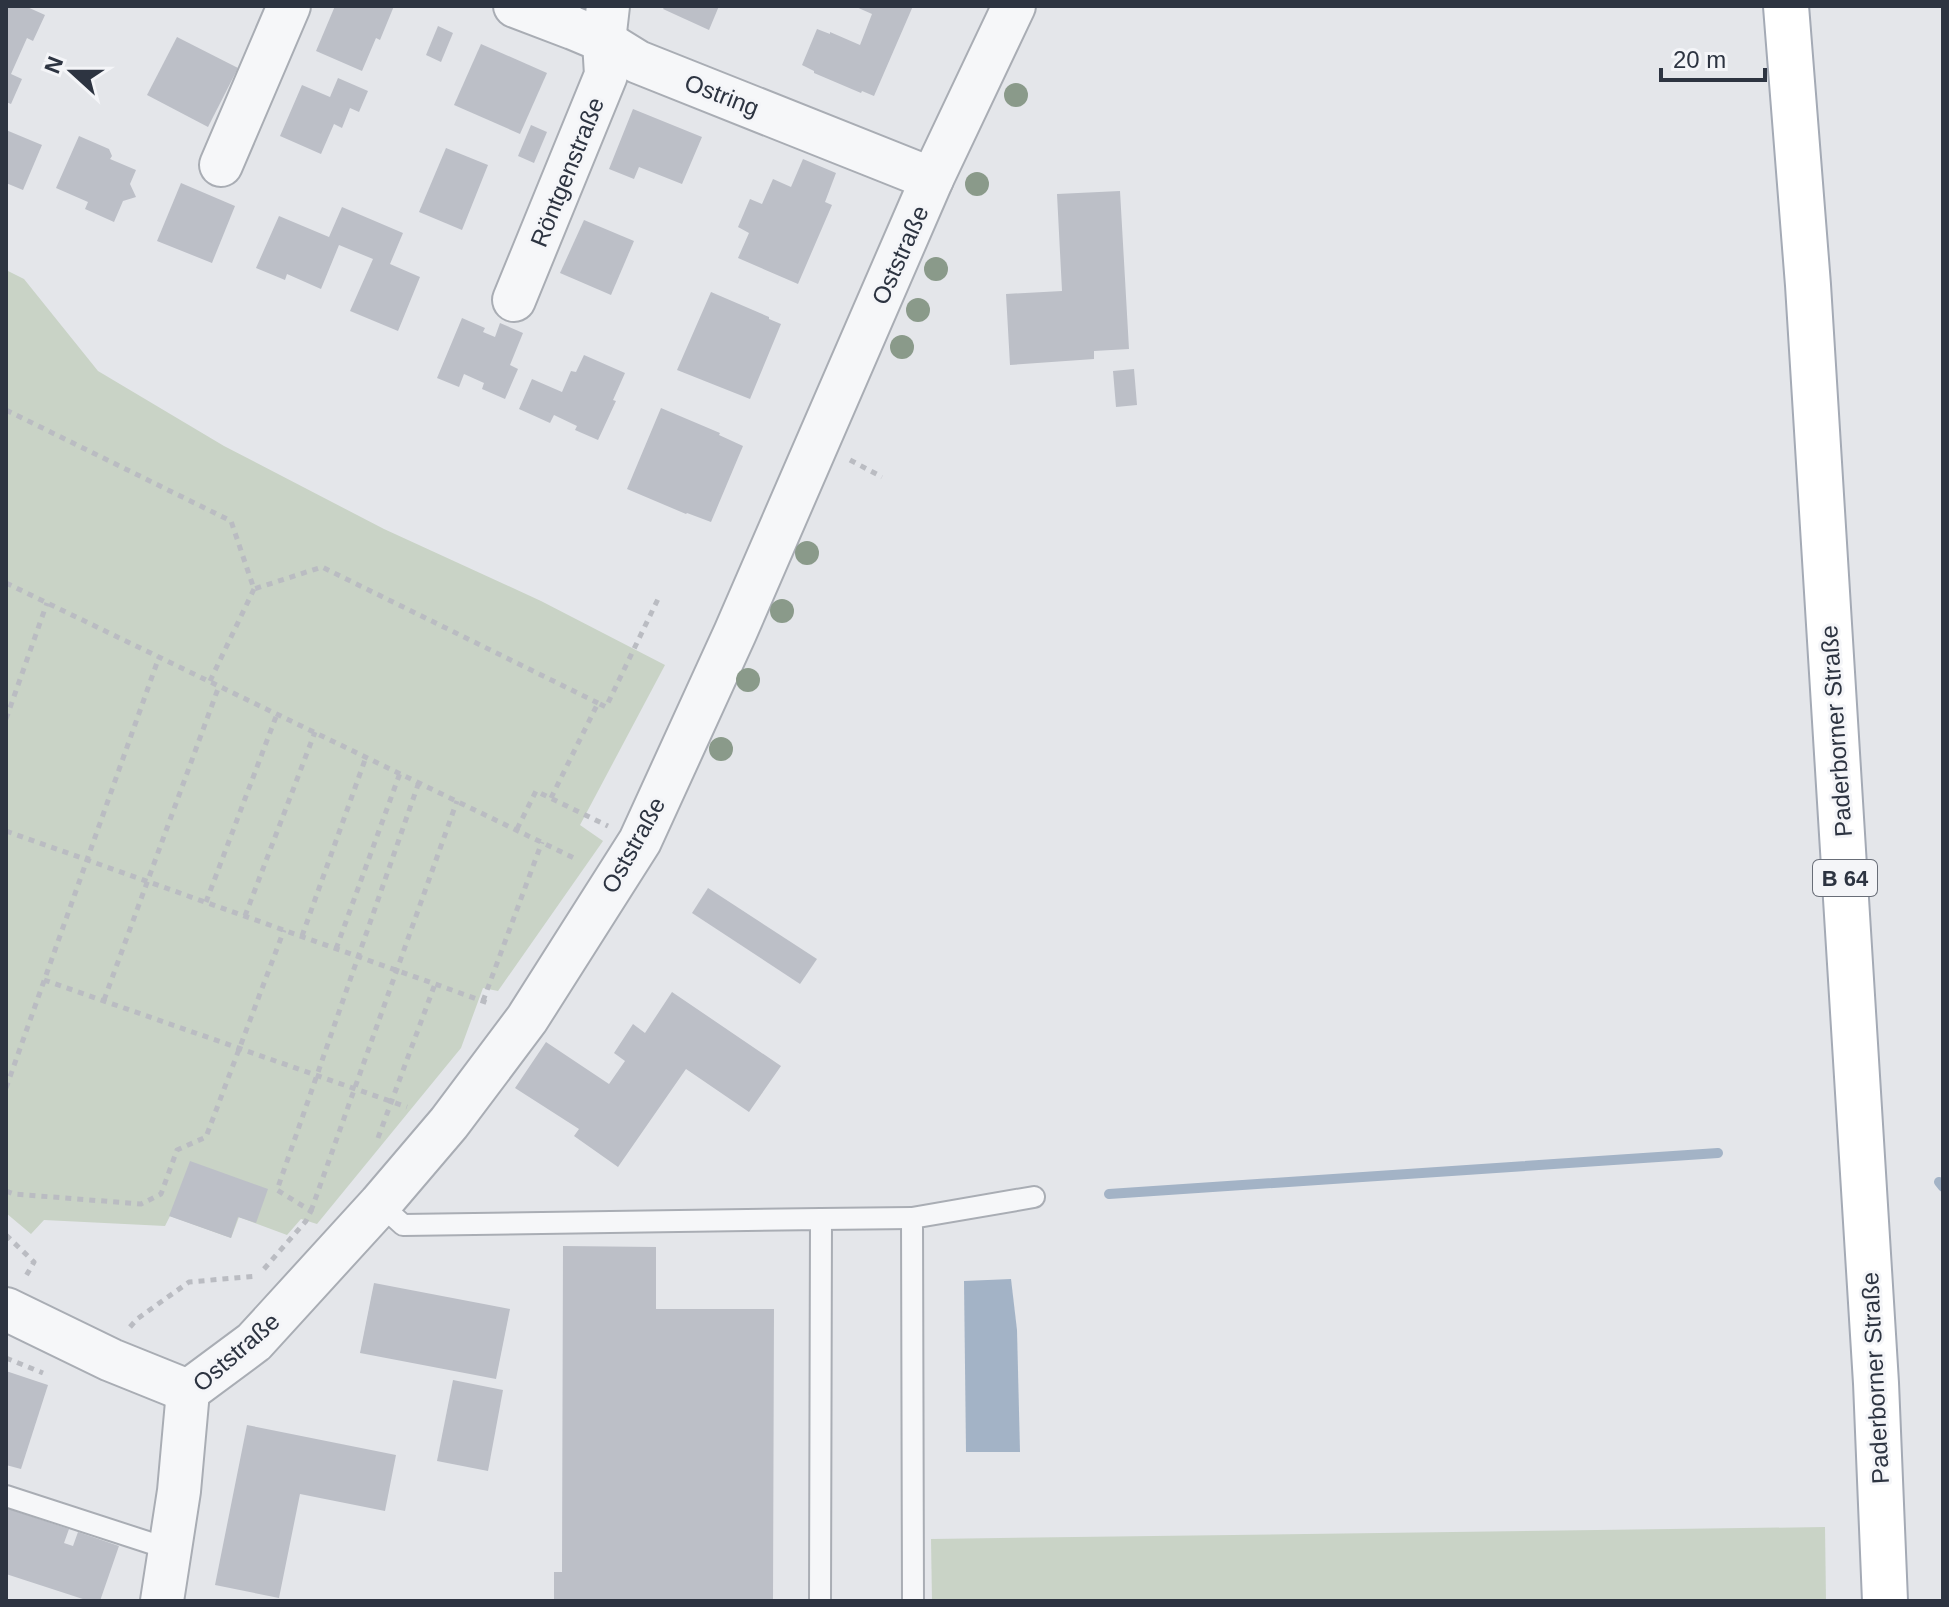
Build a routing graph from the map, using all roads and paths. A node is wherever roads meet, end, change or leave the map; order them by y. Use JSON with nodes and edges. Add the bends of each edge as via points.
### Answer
{"nodes":[{"id":1,"x":289,"y":6,"type":"edge"},
{"id":2,"x":515,"y":6,"type":"edge"},
{"id":3,"x":1014,"y":6,"type":"edge"},
{"id":4,"x":1786,"y":6,"type":"edge"},
{"id":5,"x":606,"y":24,"type":"edge"},
{"id":6,"x":221,"y":165,"type":"dead end"},
{"id":7,"x":932,"y":179,"type":"junction"},
{"id":8,"x":514,"y":300,"type":"dead end"},
{"id":9,"x":6,"y":410,"type":"edge"},
{"id":10,"x":6,"y":583,"type":"edge"},
{"id":11,"x":254,"y":589,"type":"junction"},
{"id":12,"x":658,"y":599,"type":"dead end"},
{"id":13,"x":47,"y":603,"type":"junction"},
{"id":14,"x":159,"y":657,"type":"junction"},
{"id":15,"x":210,"y":681,"type":"junction"},
{"id":16,"x":219,"y":686,"type":"junction"},
{"id":17,"x":598,"y":703,"type":"junction"},
{"id":18,"x":277,"y":714,"type":"junction"},
{"id":19,"x":6,"y":719,"type":"edge"},
{"id":20,"x":315,"y":732,"type":"junction"},
{"id":21,"x":366,"y":757,"type":"junction"},
{"id":22,"x":400,"y":773,"type":"junction"},
{"id":23,"x":419,"y":782,"type":"junction"},
{"id":24,"x":551,"y":798,"type":"junction"},
{"id":25,"x":457,"y":801,"type":"junction"},
{"id":26,"x":517,"y":829,"type":"junction"},
{"id":27,"x":6,"y":831,"type":"edge"},
{"id":28,"x":640,"y":841,"type":"junction"},
{"id":29,"x":542,"y":842,"type":"junction"},
{"id":30,"x":576,"y":859,"type":"dead end"},
{"id":31,"x":87,"y":860,"type":"junction"},
{"id":32,"x":146,"y":882,"type":"junction"},
{"id":33,"x":206,"y":902,"type":"junction"},
{"id":34,"x":245,"y":916,"type":"junction"},
{"id":35,"x":284,"y":930,"type":"junction"},
{"id":36,"x":302,"y":937,"type":"junction"},
{"id":37,"x":336,"y":949,"type":"junction"},
{"id":38,"x":358,"y":957,"type":"junction"},
{"id":39,"x":397,"y":971,"type":"junction"},
{"id":40,"x":44,"y":980,"type":"junction"},
{"id":41,"x":435,"y":984,"type":"junction"},
{"id":42,"x":104,"y":1001,"type":"junction"},
{"id":43,"x":483,"y":1001,"type":"junction"},
{"id":44,"x":527,"y":1019,"type":"junction"},
{"id":45,"x":238,"y":1047,"type":"junction"},
{"id":46,"x":317,"y":1075,"type":"junction"},
{"id":47,"x":6,"y":1088,"type":"edge"},
{"id":48,"x":355,"y":1089,"type":"junction"},
{"id":49,"x":392,"y":1101,"type":"junction"},
{"id":50,"x":407,"y":1107,"type":"dead end"},
{"id":51,"x":378,"y":1138,"type":"dead end"},
{"id":52,"x":6,"y":1191,"type":"edge"},
{"id":53,"x":1034,"y":1197,"type":"dead end"},
{"id":54,"x":380,"y":1204,"type":"junction"},
{"id":55,"x":311,"y":1211,"type":"junction"},
{"id":56,"x":912,"y":1218,"type":"junction"},
{"id":57,"x":821,"y":1219,"type":"junction"},
{"id":58,"x":306,"y":1221,"type":"dead end"},
{"id":59,"x":258,"y":1276,"type":"dead end"},
{"id":60,"x":6,"y":1309,"type":"edge"},
{"id":61,"x":121,"y":1337,"type":"dead end"},
{"id":62,"x":6,"y":1358,"type":"edge"},
{"id":63,"x":45,"y":1374,"type":"dead end"},
{"id":64,"x":188,"y":1391,"type":"junction"},
{"id":65,"x":6,"y":1496,"type":"edge"},
{"id":66,"x":169,"y":1549,"type":"junction"},
{"id":67,"x":162,"y":1601,"type":"edge"},
{"id":68,"x":820,"y":1601,"type":"edge"},
{"id":69,"x":913,"y":1601,"type":"edge"},
{"id":70,"x":1885,"y":1601,"type":"edge"}],
"edges":[{"from":1,"to":6,"type":"street"},
{"from":2,"to":5,"type":"street","name":"Ostring","via":[[573,28]]},
{"from":3,"to":7,"type":"street","name":"Oststraße"},
{"from":4,"to":70,"type":"main road","name":"Paderborner Straße","number":"B 64","via":[[1812,348]]},
{"from":5,"to":7,"type":"street","name":"Ostring","via":[[638,62]]},
{"from":5,"to":8,"type":"street","name":"Röntgenstraße","via":[[606,75]]},
{"from":7,"to":28,"type":"street","name":"Oststraße"},
{"from":9,"to":11,"type":"path","via":[[231,521]]},
{"from":10,"to":13,"type":"path"},
{"from":11,"to":15,"type":"path"},
{"from":11,"to":17,"type":"path","via":[[322,567]]},
{"from":12,"to":17,"type":"path","via":[[606,707]]},
{"from":13,"to":14,"type":"path"},
{"from":13,"to":19,"type":"path"},
{"from":14,"to":15,"type":"path"},
{"from":14,"to":31,"type":"path"},
{"from":15,"to":16,"type":"path"},
{"from":16,"to":18,"type":"path"},
{"from":16,"to":32,"type":"path"},
{"from":17,"to":24,"type":"path"},
{"from":18,"to":20,"type":"path"},
{"from":18,"to":33,"type":"path"},
{"from":20,"to":21,"type":"path"},
{"from":20,"to":34,"type":"path"},
{"from":21,"to":22,"type":"path"},
{"from":21,"to":36,"type":"path"},
{"from":22,"to":23,"type":"path"},
{"from":22,"to":37,"type":"path"},
{"from":23,"to":25,"type":"path"},
{"from":23,"to":38,"type":"path"},
{"from":24,"to":26,"type":"path","via":[[536,791]]},
{"from":24,"to":28,"type":"path"},
{"from":25,"to":26,"type":"path"},
{"from":25,"to":39,"type":"path"},
{"from":26,"to":29,"type":"path"},
{"from":27,"to":31,"type":"path"},
{"from":28,"to":44,"type":"street","name":"Oststraße"},
{"from":29,"to":30,"type":"path"},
{"from":29,"to":43,"type":"path"},
{"from":31,"to":32,"type":"path"},
{"from":31,"to":40,"type":"path"},
{"from":32,"to":33,"type":"path"},
{"from":32,"to":42,"type":"path"},
{"from":33,"to":34,"type":"path"},
{"from":34,"to":35,"type":"path"},
{"from":35,"to":36,"type":"path"},
{"from":35,"to":45,"type":"path"},
{"from":36,"to":37,"type":"path"},
{"from":37,"to":38,"type":"path"},
{"from":38,"to":39,"type":"path"},
{"from":38,"to":46,"type":"path"},
{"from":39,"to":41,"type":"path"},
{"from":39,"to":48,"type":"path"},
{"from":40,"to":42,"type":"path"},
{"from":40,"to":47,"type":"path"},
{"from":41,"to":43,"type":"path"},
{"from":41,"to":49,"type":"path"},
{"from":42,"to":45,"type":"path"},
{"from":43,"to":44,"type":"path"},
{"from":44,"to":54,"type":"street","name":"Oststraße"},
{"from":45,"to":46,"type":"path"},
{"from":45,"to":52,"type":"path","via":[[206,1137],[177,1150],[161,1194],[141,1204]]},
{"from":46,"to":48,"type":"path"},
{"from":46,"to":55,"type":"path","via":[[277,1190]]},
{"from":48,"to":49,"type":"path"},
{"from":48,"to":55,"type":"path"},
{"from":49,"to":50,"type":"path"},
{"from":49,"to":51,"type":"path"},
{"from":53,"to":56,"type":"lane"},
{"from":54,"to":57,"type":"lane","via":[[403,1225]]},
{"from":54,"to":64,"type":"street","name":"Oststraße","via":[[254,1342]]},
{"from":55,"to":58,"type":"path"},
{"from":56,"to":57,"type":"lane"},
{"from":56,"to":69,"type":"lane"},
{"from":57,"to":68,"type":"lane"},
{"from":59,"to":61,"type":"path","via":[[189,1282]]},
{"from":60,"to":64,"type":"street"},
{"from":62,"to":63,"type":"path"},
{"from":64,"to":66,"type":"street","name":"Oststraße"},
{"from":65,"to":66,"type":"lane"},
{"from":66,"to":67,"type":"street","name":"Oststraße"}]}
